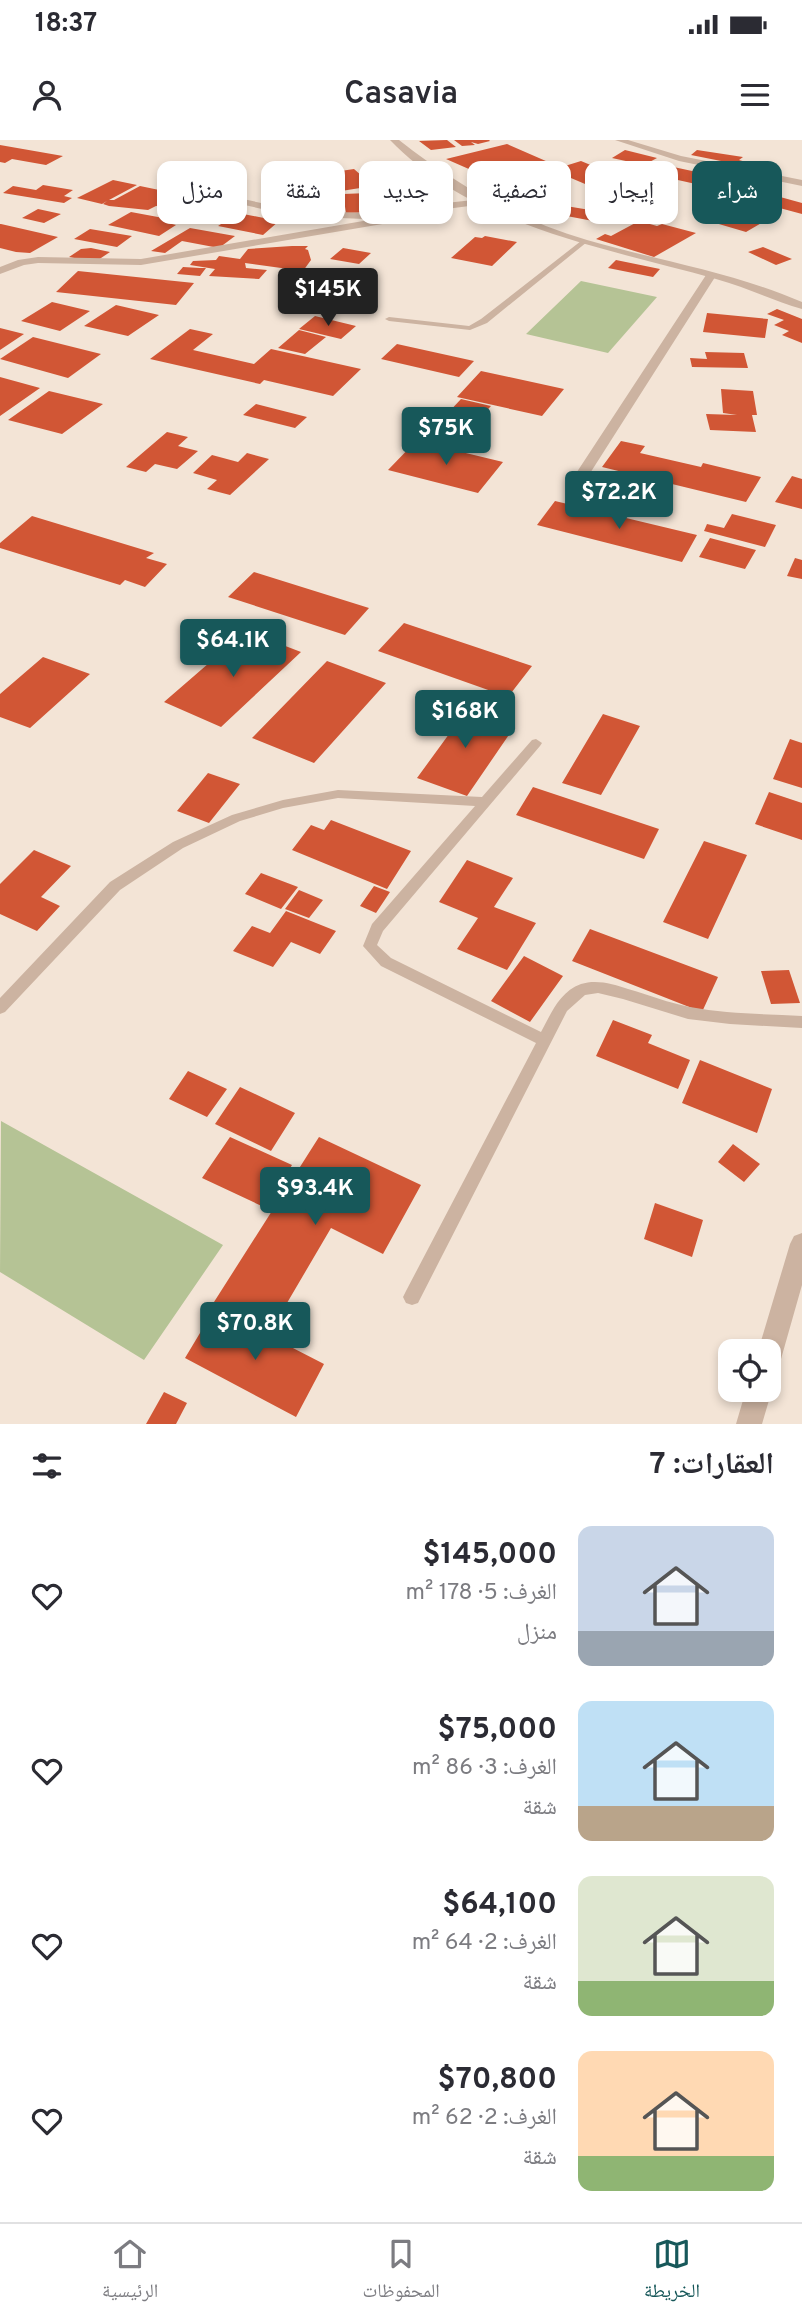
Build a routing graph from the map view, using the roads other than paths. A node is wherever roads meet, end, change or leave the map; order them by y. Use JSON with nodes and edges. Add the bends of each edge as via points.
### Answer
{"nodes":[{"id":1,"x":394,"y":140,"type":"edge"},
{"id":2,"x":619,"y":140,"type":"edge"},
{"id":3,"x":802,"y":183,"type":"edge"},
{"id":4,"x":467,"y":193,"type":"edge"},
{"id":5,"x":247,"y":203,"type":"edge"},
{"id":6,"x":359,"y":216,"type":"edge"},
{"id":7,"x":362,"y":224,"type":"edge"},
{"id":8,"x":536,"y":224,"type":"edge"},
{"id":9,"x":583,"y":242,"type":"junction"},
{"id":10,"x":0,"y":271,"type":"edge"},
{"id":11,"x":712,"y":274,"type":"junction"},
{"id":12,"x":802,"y":306,"type":"edge"},
{"id":13,"x":388,"y":319,"type":"dead end"},
{"id":14,"x":580,"y":478,"type":"dead end"},
{"id":15,"x":536,"y":743,"type":"dead end"},
{"id":16,"x":485,"y":802,"type":"junction"},
{"id":17,"x":0,"y":1008,"type":"edge"},
{"id":18,"x":802,"y":1022,"type":"edge"},
{"id":19,"x":545,"y":1041,"type":"junction"},
{"id":20,"x":802,"y":1244,"type":"edge"},
{"id":21,"x":412,"y":1297,"type":"dead end"},
{"id":22,"x":774,"y":1339,"type":"edge"},
{"id":23,"x":755,"y":1402,"type":"edge"},
{"id":24,"x":749,"y":1424,"type":"edge"}],
"edges":[{"from":1,"to":4,"type":"street"},
{"from":2,"to":3,"type":"street","via":[[680,158]]},
{"from":5,"to":6,"type":"street","via":[[294,213]]},
{"from":7,"to":10,"type":"street","via":[[141,262],[38,260]]},
{"from":8,"to":9,"type":"street"},
{"from":9,"to":11,"type":"street"},
{"from":9,"to":13,"type":"lane","via":[[470,328]]},
{"from":11,"to":12,"type":"street"},
{"from":11,"to":14,"type":"street"},
{"from":15,"to":16,"type":"lane"},
{"from":16,"to":17,"type":"lane","via":[[338,794],[236,818],[178,845],[115,886]]},
{"from":16,"to":19,"type":"lane","via":[[377,928],[370,946],[386,962]]},
{"from":18,"to":19,"type":"lane","via":[[709,1016],[587,988],[562,1007]]},
{"from":19,"to":21,"type":"lane"},
{"from":20,"to":22,"type":"street"},
{"from":23,"to":24,"type":"street"}]}
